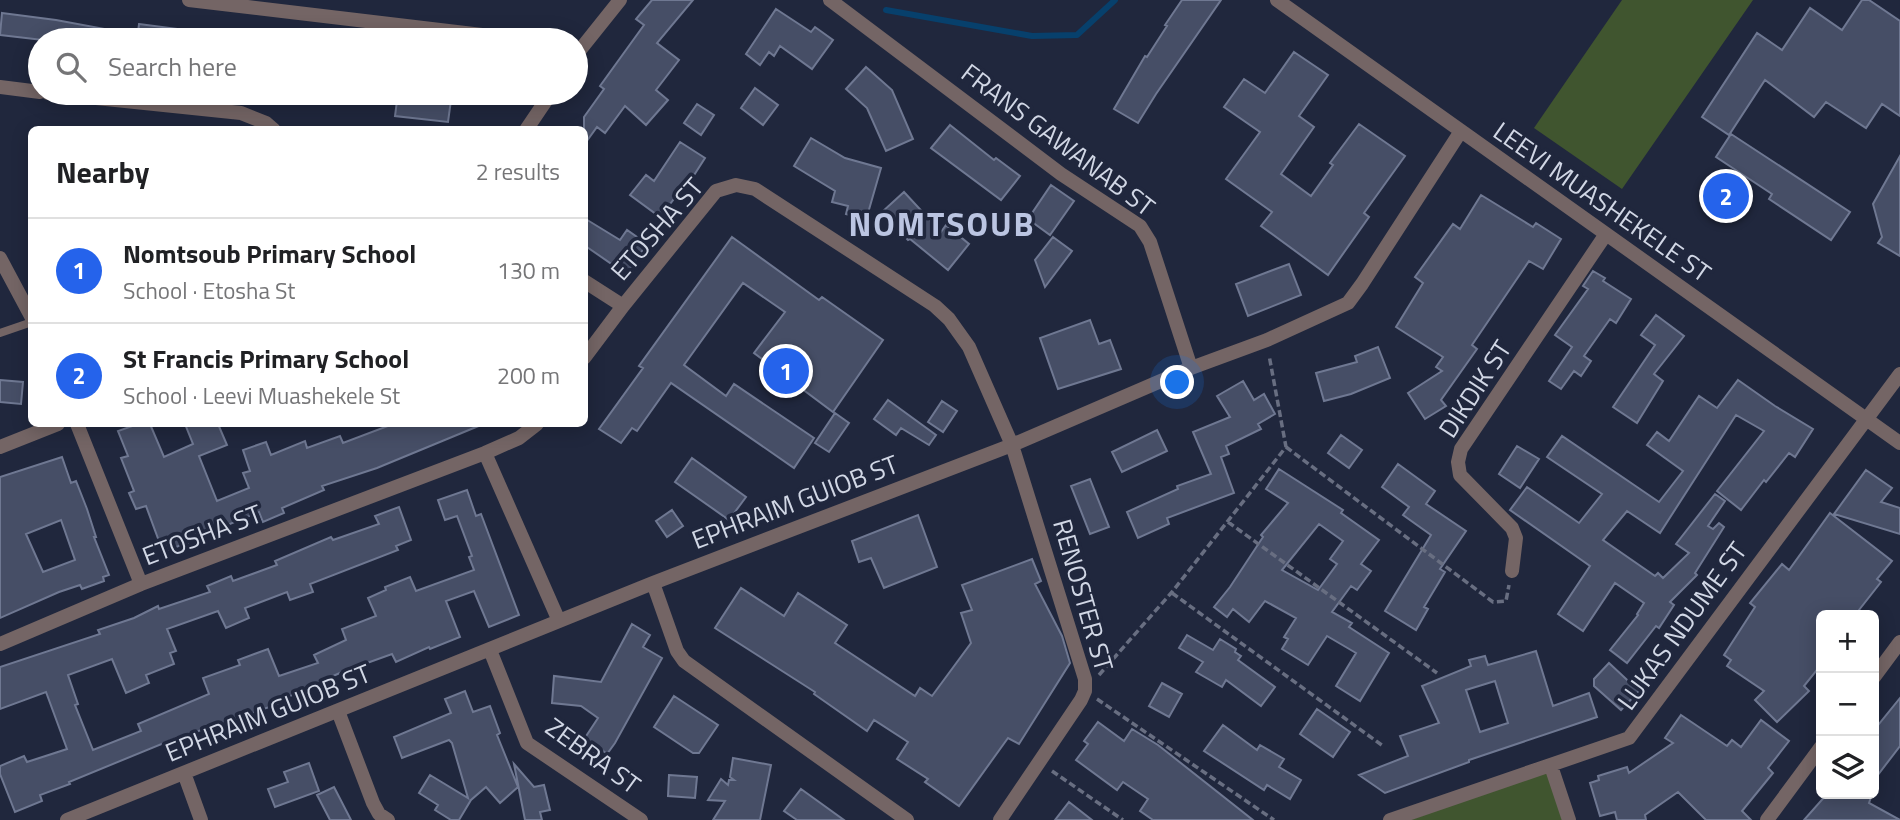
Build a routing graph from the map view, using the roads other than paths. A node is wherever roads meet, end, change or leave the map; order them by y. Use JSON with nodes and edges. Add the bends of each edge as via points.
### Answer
{"nodes":[{"id":1,"x":188,"y":0,"type":"edge"},
{"id":2,"x":620,"y":0,"type":"edge"},
{"id":3,"x":830,"y":0,"type":"edge"},
{"id":4,"x":1277,"y":0,"type":"edge"},
{"id":5,"x":423,"y":28,"type":"edge"},
{"id":6,"x":588,"y":39,"type":"edge"},
{"id":7,"x":0,"y":87,"type":"edge"},
{"id":8,"x":28,"y":90,"type":"edge"},
{"id":9,"x":164,"y":105,"type":"edge"},
{"id":10,"x":543,"y":105,"type":"edge"},
{"id":11,"x":269,"y":126,"type":"edge"},
{"id":12,"x":529,"y":126,"type":"edge"},
{"id":13,"x":1461,"y":131,"type":"junction"},
{"id":14,"x":1606,"y":234,"type":"junction"},
{"id":15,"x":0,"y":258,"type":"edge"},
{"id":16,"x":588,"y":284,"type":"edge"},
{"id":17,"x":623,"y":306,"type":"junction"},
{"id":18,"x":28,"y":312,"type":"edge"},
{"id":19,"x":28,"y":322,"type":"edge"},
{"id":20,"x":0,"y":333,"type":"edge"},
{"id":21,"x":588,"y":353,"type":"edge"},
{"id":22,"x":1191,"y":368,"type":"junction"},
{"id":23,"x":1900,"y":374,"type":"edge"},
{"id":24,"x":1866,"y":419,"type":"junction"},
{"id":25,"x":50,"y":427,"type":"edge"},
{"id":26,"x":78,"y":427,"type":"edge"},
{"id":27,"x":533,"y":427,"type":"edge"},
{"id":28,"x":1900,"y":443,"type":"edge"},
{"id":29,"x":1012,"y":445,"type":"junction"},
{"id":30,"x":0,"y":447,"type":"edge"},
{"id":31,"x":485,"y":453,"type":"junction"},
{"id":32,"x":1512,"y":571,"type":"road end"},
{"id":33,"x":653,"y":583,"type":"junction"},
{"id":34,"x":141,"y":584,"type":"junction"},
{"id":35,"x":559,"y":621,"type":"junction"},
{"id":36,"x":1900,"y":642,"type":"edge"},
{"id":37,"x":0,"y":644,"type":"edge"},
{"id":38,"x":489,"y":650,"type":"junction"},
{"id":39,"x":1877,"y":673,"type":"edge"},
{"id":40,"x":338,"y":711,"type":"junction"},
{"id":41,"x":1816,"y":754,"type":"edge"},
{"id":42,"x":1550,"y":766,"type":"junction"},
{"id":43,"x":184,"y":773,"type":"junction"},
{"id":44,"x":67,"y":820,"type":"edge"},
{"id":45,"x":201,"y":820,"type":"edge"},
{"id":46,"x":388,"y":820,"type":"edge"},
{"id":47,"x":641,"y":820,"type":"edge"},
{"id":48,"x":907,"y":820,"type":"edge"},
{"id":49,"x":1000,"y":820,"type":"edge"},
{"id":50,"x":1390,"y":820,"type":"edge"},
{"id":51,"x":1569,"y":820,"type":"edge"},
{"id":52,"x":1767,"y":820,"type":"edge"}],
"edges":[{"from":1,"to":5,"type":"street"},
{"from":2,"to":6,"type":"street"},
{"from":3,"to":22,"type":"street","name":"FRANS GAWANAB ST","via":[[1061,174],[1140,226],[1150,242]]},
{"from":4,"to":13,"type":"street","name":"LEEVI MUASHEKELE ST"},
{"from":7,"to":8,"type":"street"},
{"from":9,"to":11,"type":"street","via":[[241,113]]},
{"from":10,"to":12,"type":"street"},
{"from":13,"to":14,"type":"street","name":"LEEVI MUASHEKELE ST"},
{"from":13,"to":22,"type":"street","name":"EPHRAIM GUIOB ST","via":[[1348,303]]},
{"from":14,"to":24,"type":"street","name":"LEEVI MUASHEKELE ST"},
{"from":14,"to":32,"type":"street","name":"DIKDIK ST","via":[[1461,449],[1460,475],[1512,528],[1516,538]]},
{"from":15,"to":18,"type":"street"},
{"from":16,"to":17,"type":"street"},
{"from":17,"to":21,"type":"street","name":"ETOSHA ST"},
{"from":17,"to":29,"type":"street","name":"ETOSHA ST","via":[[716,191],[736,185],[755,189],[949,319],[970,347]]},
{"from":19,"to":20,"type":"lane"},
{"from":22,"to":29,"type":"street","name":"EPHRAIM GUIOB ST"},
{"from":23,"to":24,"type":"street","name":"LUKAS NDUME ST"},
{"from":24,"to":28,"type":"street","name":"LEEVI MUASHEKELE ST"},
{"from":24,"to":42,"type":"street","name":"LUKAS NDUME ST","via":[[1635,732],[1622,742]]},
{"from":25,"to":30,"type":"street"},
{"from":26,"to":34,"type":"street"},
{"from":27,"to":31,"type":"street","name":"ETOSHA ST"},
{"from":29,"to":33,"type":"street","name":"EPHRAIM GUIOB ST"},
{"from":29,"to":49,"type":"street","name":"RENOSTER ST","via":[[1085,678],[1085,691]]},
{"from":31,"to":34,"type":"street","name":"ETOSHA ST"},
{"from":31,"to":35,"type":"street"},
{"from":33,"to":35,"type":"street","name":"EPHRAIM GUIOB ST"},
{"from":33,"to":48,"type":"street","via":[[684,661]]},
{"from":34,"to":37,"type":"street","name":"ETOSHA ST"},
{"from":35,"to":38,"type":"street","name":"EPHRAIM GUIOB ST"},
{"from":36,"to":39,"type":"street"},
{"from":38,"to":40,"type":"street","name":"EPHRAIM GUIOB ST"},
{"from":38,"to":47,"type":"street","name":"ZEBRA ST","via":[[527,743]]},
{"from":40,"to":43,"type":"street","name":"EPHRAIM GUIOB ST"},
{"from":40,"to":46,"type":"street","via":[[373,803]]},
{"from":41,"to":52,"type":"street"},
{"from":42,"to":50,"type":"street","name":"LUKAS NDUME ST"},
{"from":42,"to":51,"type":"street"},
{"from":43,"to":44,"type":"street","name":"EPHRAIM GUIOB ST"},
{"from":43,"to":45,"type":"street"}]}
